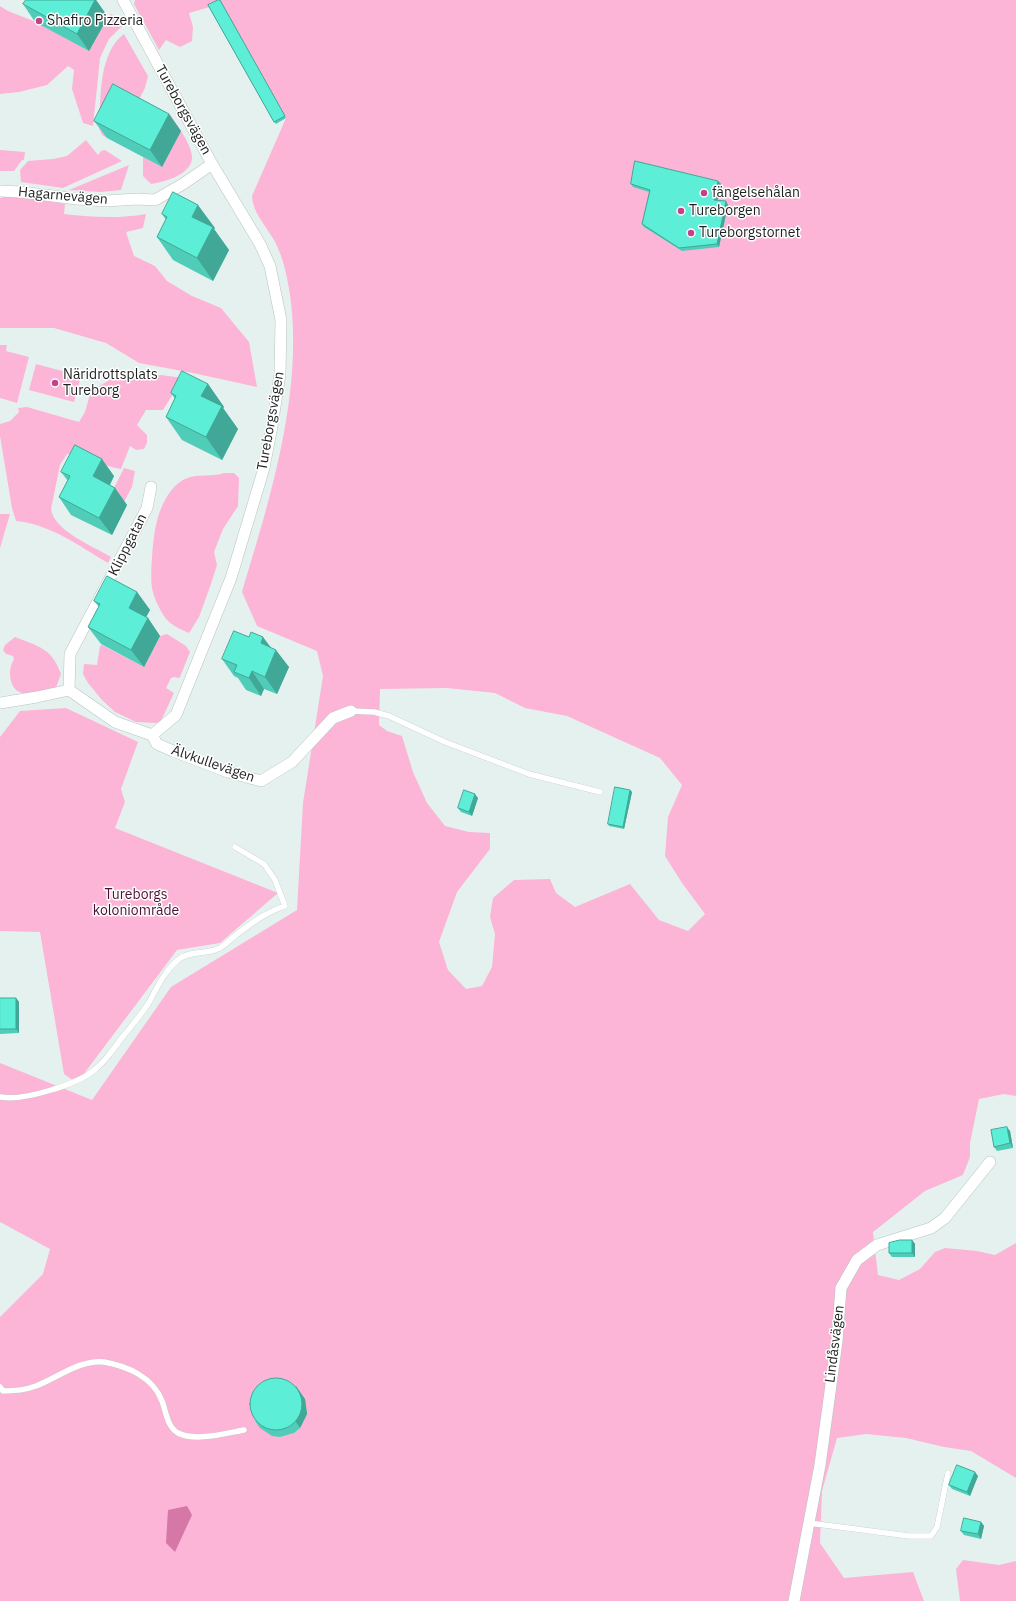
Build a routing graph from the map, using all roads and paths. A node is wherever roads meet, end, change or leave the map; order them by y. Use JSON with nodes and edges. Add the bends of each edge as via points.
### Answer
{"nodes":[{"id":1,"x":123,"y":0,"type":"edge"},
{"id":2,"x":212,"y":164,"type":"junction"},
{"id":3,"x":0,"y":191,"type":"edge"},
{"id":4,"x":150,"y":487,"type":"dead end"},
{"id":5,"x":69,"y":690,"type":"junction"},
{"id":6,"x":0,"y":703,"type":"edge"},
{"id":7,"x":351,"y":711,"type":"joint"},
{"id":8,"x":152,"y":735,"type":"junction"},
{"id":9,"x":600,"y":792,"type":"dead end"},
{"id":10,"x":235,"y":847,"type":"dead end"},
{"id":11,"x":0,"y":1098,"type":"edge"},
{"id":12,"x":990,"y":1162,"type":"dead end"},
{"id":13,"x":0,"y":1387,"type":"edge"},
{"id":14,"x":244,"y":1430,"type":"dead end"},
{"id":15,"x":948,"y":1473,"type":"dead end"},
{"id":16,"x":809,"y":1523,"type":"junction"},
{"id":17,"x":794,"y":1601,"type":"edge"}],
"edges":[{"from":1,"to":2,"type":"street","name":"Tureborgsvägen"},
{"from":2,"to":3,"type":"street","name":"Hagarnevägen","via":[[155,200],[99,201]]},
{"from":2,"to":8,"type":"street","name":"Tureborgsvägen","via":[[260,244],[270,266],[281,320],[278,398],[264,468],[231,578],[176,715]]},
{"from":4,"to":5,"type":"street","name":"Klippgatan","via":[[147,508],[70,654]]},
{"from":5,"to":6,"type":"street"},
{"from":5,"to":8,"type":"street","via":[[115,722]]},
{"from":7,"to":8,"type":"street","name":"Älvkullevägen","via":[[333,718],[292,762],[261,781],[228,772],[173,751],[157,744]]},
{"from":7,"to":9,"type":"lane","via":[[374,712],[389,716],[445,742],[529,774]]},
{"from":10,"to":11,"type":"lane","via":[[264,864],[275,880],[285,906],[262,915],[220,948],[209,952],[190,953],[179,959],[166,972],[146,1006],[101,1066],[87,1076],[36,1094]]},
{"from":12,"to":16,"type":"street","name":"Lindåsvägen","via":[[945,1218],[931,1228],[877,1245],[856,1260],[842,1288],[820,1465]]},
{"from":13,"to":14,"type":"lane","via":[[3,1391],[20,1390],[91,1362],[103,1362],[126,1367],[140,1374],[162,1399],[170,1423],[178,1433],[210,1436]]},
{"from":15,"to":16,"type":"lane","via":[[936,1527],[930,1536],[909,1536]]},
{"from":16,"to":17,"type":"street","name":"Lindåsvägen"}]}
